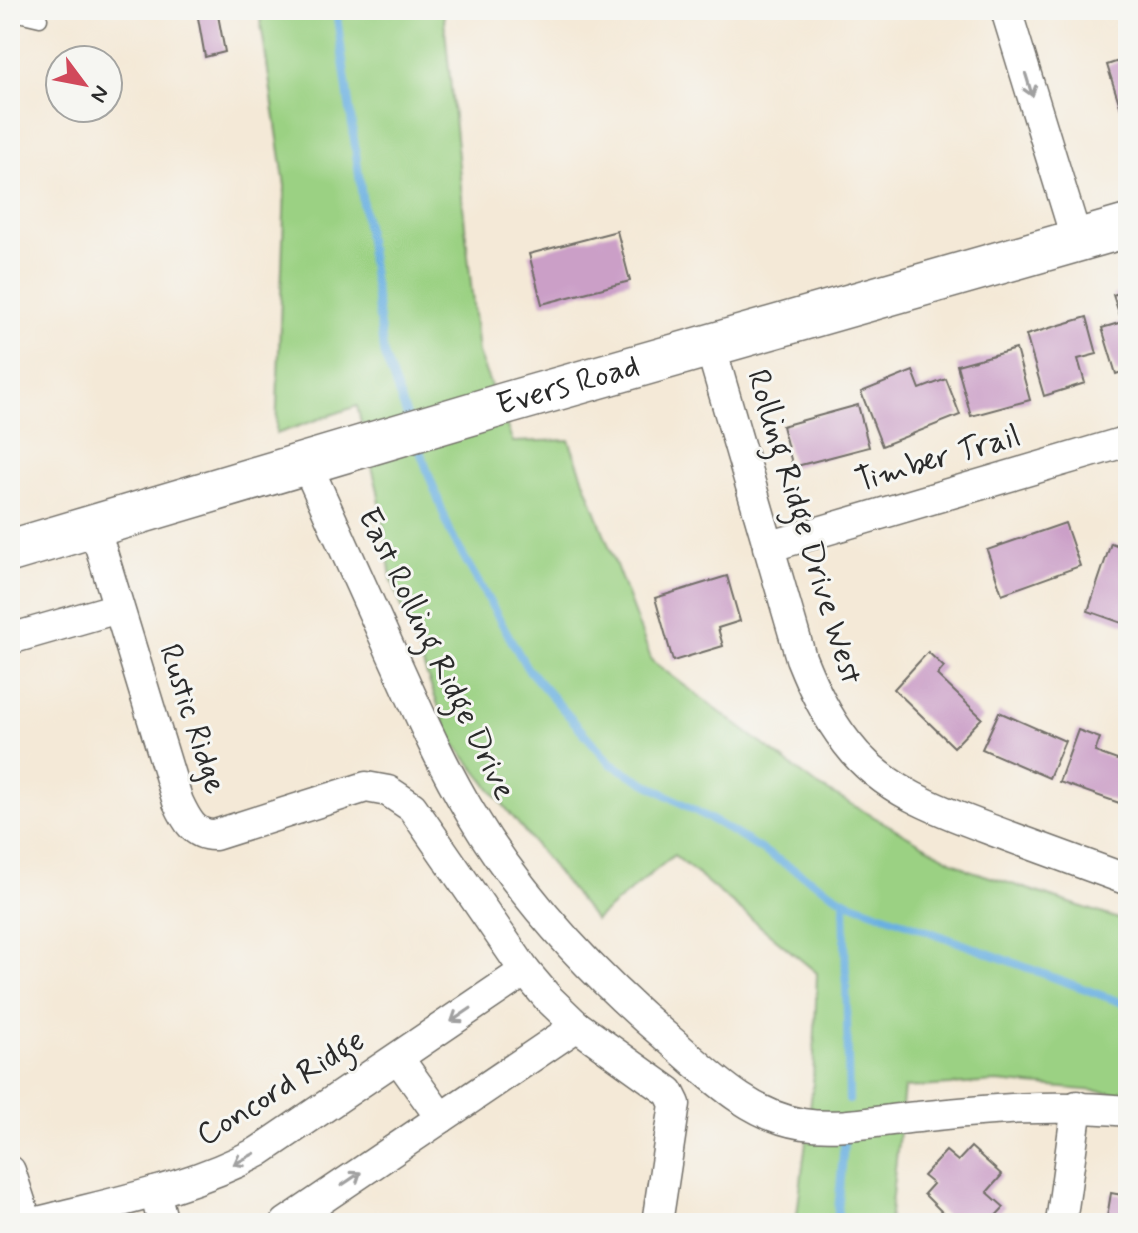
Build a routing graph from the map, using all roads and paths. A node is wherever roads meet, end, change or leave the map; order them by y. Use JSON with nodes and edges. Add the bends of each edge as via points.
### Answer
{"nodes":[{"id":1,"x":1006,"y":10,"type":"edge"},
{"id":2,"x":10,"y":12,"type":"edge"},
{"id":3,"x":40,"y":19,"type":"dead end"},
{"id":4,"x":1128,"y":226,"type":"edge"},
{"id":5,"x":1077,"y":241,"type":"junction"},
{"id":6,"x":710,"y":345,"type":"junction"},
{"id":7,"x":1128,"y":441,"type":"edge"},
{"id":8,"x":306,"y":463,"type":"junction"},
{"id":9,"x":94,"y":526,"type":"junction"},
{"id":10,"x":768,"y":547,"type":"junction"},
{"id":11,"x":10,"y":551,"type":"edge"},
{"id":12,"x":118,"y":608,"type":"junction"},
{"id":13,"x":10,"y":639,"type":"edge"},
{"id":14,"x":1128,"y":880,"type":"edge"},
{"id":15,"x":590,"y":966,"type":"junction"},
{"id":16,"x":525,"y":971,"type":"junction"},
{"id":17,"x":548,"y":998,"type":"junction"},
{"id":18,"x":577,"y":1026,"type":"junction"},
{"id":19,"x":398,"y":1058,"type":"junction"},
{"id":20,"x":1077,"y":1106,"type":"junction"},
{"id":21,"x":1128,"y":1111,"type":"edge"},
{"id":22,"x":441,"y":1118,"type":"junction"},
{"id":23,"x":10,"y":1171,"type":"edge"},
{"id":24,"x":155,"y":1192,"type":"junction"},
{"id":25,"x":27,"y":1223,"type":"edge"},
{"id":26,"x":35,"y":1223,"type":"edge"},
{"id":27,"x":163,"y":1223,"type":"edge"},
{"id":28,"x":286,"y":1223,"type":"edge"},
{"id":29,"x":657,"y":1223,"type":"edge"},
{"id":30,"x":1061,"y":1223,"type":"edge"}],
"edges":[{"from":1,"to":5,"type":"street","one_way":true},
{"from":2,"to":3,"type":"lane"},
{"from":4,"to":5,"type":"main road","name":"Evers Road"},
{"from":5,"to":6,"type":"main road","name":"Evers Road"},
{"from":6,"to":8,"type":"main road","name":"Evers Road"},
{"from":6,"to":10,"type":"street","name":"Rolling Ridge Drive West"},
{"from":7,"to":10,"type":"street","name":"Timber Trail"},
{"from":8,"to":9,"type":"main road","name":"Evers Road"},
{"from":8,"to":15,"type":"street","name":"East Rolling Ridge Drive","via":[[429,736],[470,813],[519,886]]},
{"from":9,"to":11,"type":"main road","name":"Evers Road"},
{"from":9,"to":12,"type":"street","name":"Rustic Ridge"},
{"from":10,"to":14,"type":"street","name":"Rolling Ridge Drive West","via":[[819,703],[864,762],[903,792],[940,811]]},
{"from":12,"to":13,"type":"street"},
{"from":12,"to":16,"type":"street","name":"Rustic Ridge","via":[[178,802],[196,831],[215,835],[366,787],[388,791],[412,807]]},
{"from":15,"to":17,"type":"street"},
{"from":15,"to":20,"type":"street","name":"East Rolling Ridge Drive","via":[[728,1090],[783,1120],[837,1125],[1010,1107]]},
{"from":16,"to":17,"type":"street"},
{"from":16,"to":19,"type":"street","name":"Concord Ridge","one_way":true},
{"from":17,"to":18,"type":"street"},
{"from":18,"to":22,"type":"street"},
{"from":18,"to":29,"type":"street","via":[[669,1092],[675,1104]]},
{"from":19,"to":22,"type":"street","name":"Concord Ridge"},
{"from":19,"to":24,"type":"street","name":"Concord Ridge","one_way":true,"via":[[258,1152],[192,1182]]},
{"from":20,"to":21,"type":"street","name":"East Rolling Ridge Drive"},
{"from":20,"to":30,"type":"street"},
{"from":28,"to":22,"type":"street","one_way":true},
{"from":23,"to":25,"type":"street"},
{"from":24,"to":26,"type":"street","name":"Concord Ridge"},
{"from":24,"to":27,"type":"street"}]}
